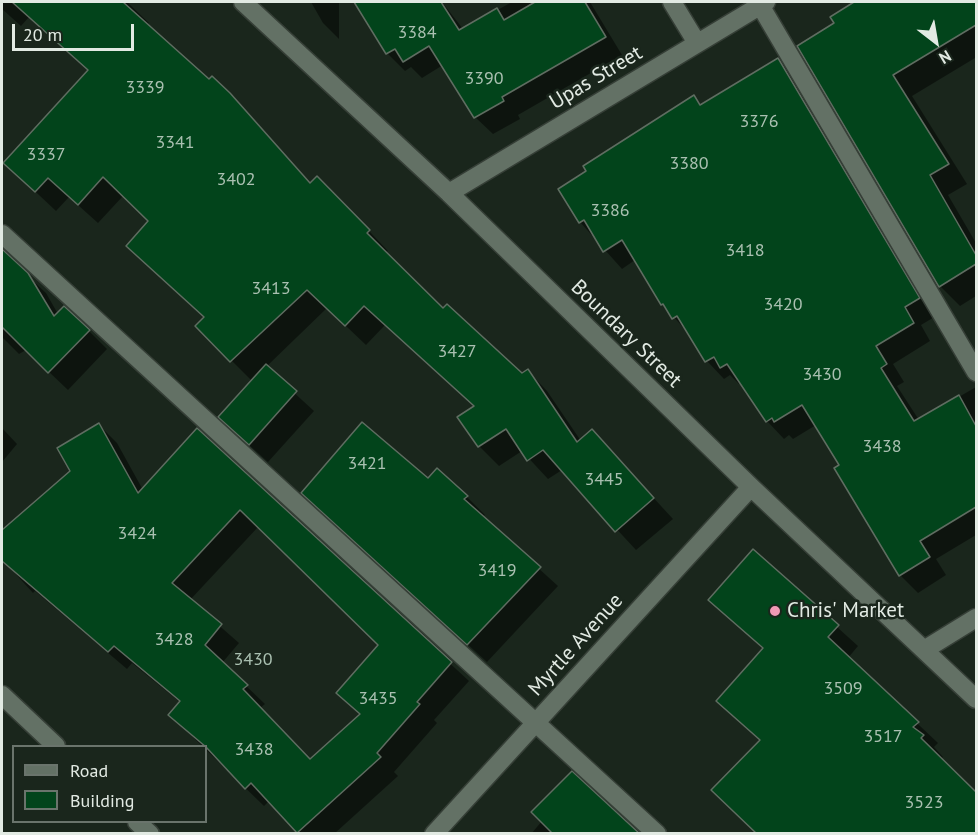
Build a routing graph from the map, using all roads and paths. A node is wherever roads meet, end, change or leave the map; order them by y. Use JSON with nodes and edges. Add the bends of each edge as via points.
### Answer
{"nodes":[{"id":1,"x":243,"y":2,"type":"edge"},
{"id":2,"x":672,"y":2,"type":"edge"},
{"id":3,"x":763,"y":3,"type":"edge"},
{"id":4,"x":697,"y":43,"type":"junction"},
{"id":5,"x":449,"y":193,"type":"junction"},
{"id":6,"x":2,"y":234,"type":"edge"},
{"id":7,"x":976,"y":372,"type":"edge"},
{"id":8,"x":751,"y":487,"type":"junction"},
{"id":9,"x":976,"y":618,"type":"edge"},
{"id":10,"x":924,"y":650,"type":"junction"},
{"id":11,"x":2,"y":695,"type":"edge"},
{"id":12,"x":976,"y":699,"type":"edge"},
{"id":13,"x":536,"y":722,"type":"junction"},
{"id":14,"x":54,"y":745,"type":"edge"},
{"id":15,"x":138,"y":823,"type":"edge"},
{"id":16,"x":150,"y":834,"type":"edge"},
{"id":17,"x":434,"y":834,"type":"edge"},
{"id":18,"x":657,"y":834,"type":"edge"}],
"edges":[{"from":1,"to":5,"type":"street","name":"Boundary Street"},
{"from":2,"to":4,"type":"street"},
{"from":3,"to":4,"type":"street","name":"Upas Street"},
{"from":3,"to":7,"type":"street"},
{"from":4,"to":5,"type":"street","name":"Upas Street"},
{"from":5,"to":8,"type":"street","name":"Boundary Street"},
{"from":6,"to":13,"type":"street"},
{"from":8,"to":10,"type":"street","name":"Boundary Street"},
{"from":8,"to":13,"type":"street","name":"Myrtle Avenue"},
{"from":9,"to":10,"type":"street"},
{"from":10,"to":12,"type":"street","name":"Boundary Street"},
{"from":11,"to":14,"type":"street"},
{"from":13,"to":17,"type":"street","name":"Myrtle Avenue"},
{"from":13,"to":18,"type":"street"},
{"from":15,"to":16,"type":"street"}]}
